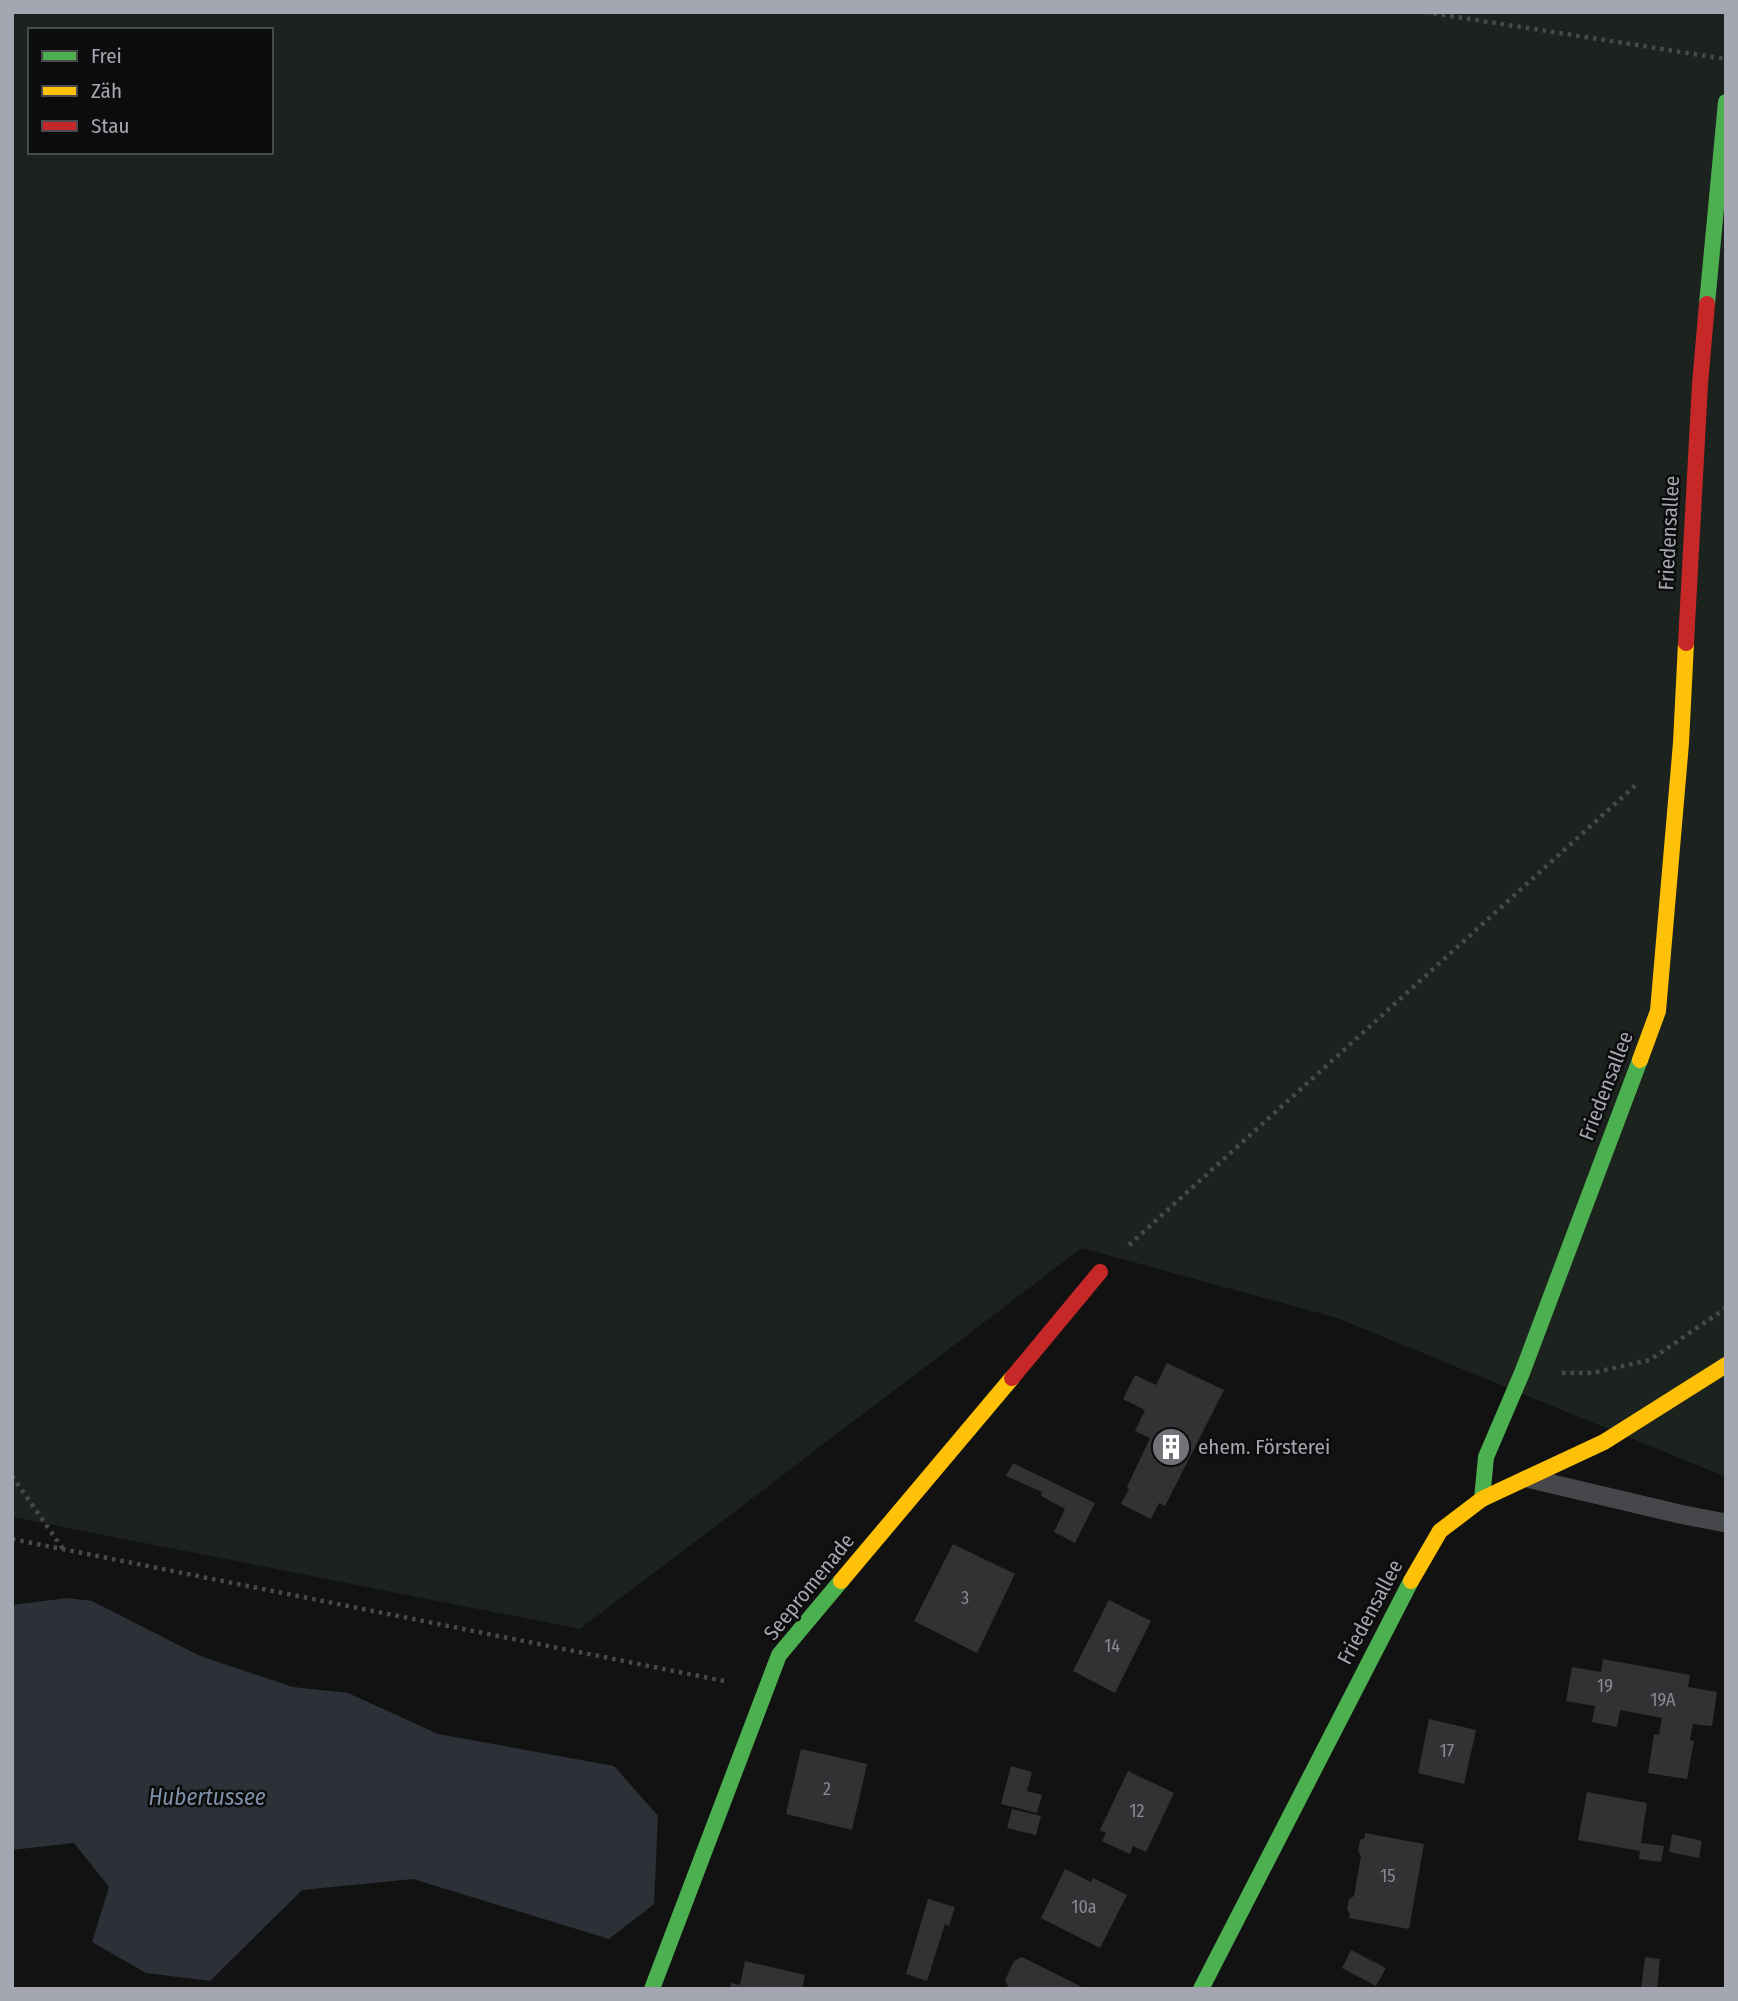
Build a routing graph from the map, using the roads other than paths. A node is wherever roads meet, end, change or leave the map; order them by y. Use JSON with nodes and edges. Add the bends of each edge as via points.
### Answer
{"nodes":[{"id":1,"x":1726,"y":102,"type":"edge"},
{"id":2,"x":1100,"y":1272,"type":"road end"},
{"id":3,"x":1726,"y":1365,"type":"edge"},
{"id":4,"x":1527,"y":1478,"type":"junction"},
{"id":5,"x":1482,"y":1499,"type":"junction"},
{"id":6,"x":1726,"y":1523,"type":"edge"},
{"id":7,"x":652,"y":1989,"type":"edge"},
{"id":8,"x":1200,"y":1989,"type":"edge"}],
"edges":[{"from":1,"to":5,"type":"street","name":"Friedensallee","via":[[1700,384],[1681,743],[1658,1011],[1486,1457]]},
{"from":2,"to":7,"type":"street","name":"Seepromenade","via":[[779,1655]]},
{"from":3,"to":4,"type":"street","via":[[1604,1442]]},
{"from":4,"to":5,"type":"street"},
{"from":4,"to":6,"type":"lane"},
{"from":5,"to":8,"type":"street","name":"Friedensallee","via":[[1440,1531]]}]}
